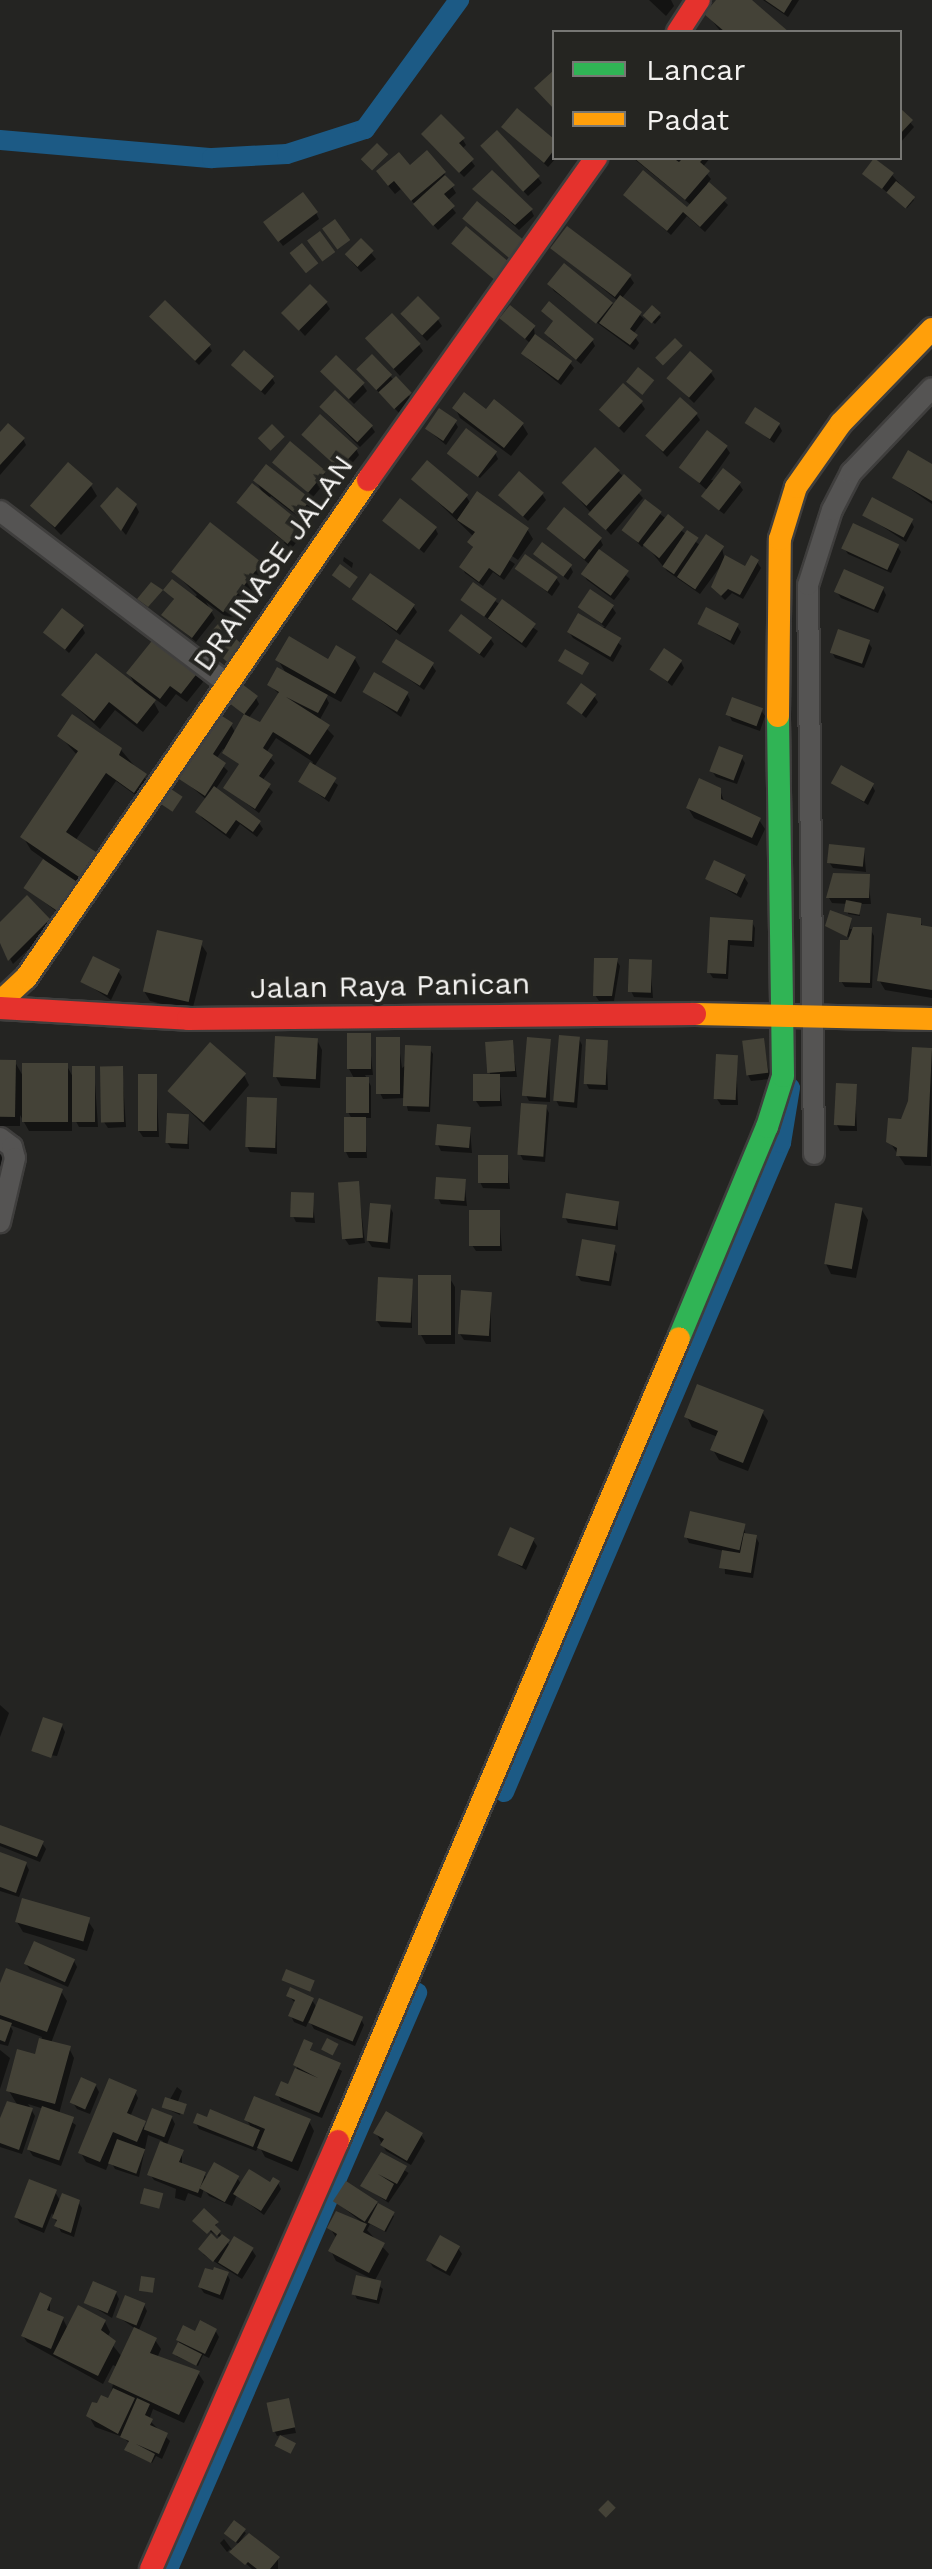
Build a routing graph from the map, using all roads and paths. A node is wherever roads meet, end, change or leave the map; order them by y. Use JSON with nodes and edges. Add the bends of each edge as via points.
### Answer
{"nodes":[{"id":1,"x":699,"y":0,"type":"edge"},
{"id":2,"x":679,"y":30,"type":"edge"},
{"id":3,"x":595,"y":160,"type":"edge"},
{"id":4,"x":932,"y":329,"type":"edge"},
{"id":5,"x":932,"y":388,"type":"edge"},
{"id":6,"x":0,"y":511,"type":"edge"},
{"id":7,"x":226,"y":683,"type":"junction"},
{"id":8,"x":0,"y":1005,"type":"edge"},
{"id":9,"x":781,"y":1016,"type":"junction"},
{"id":10,"x":811,"y":1017,"type":"junction"},
{"id":11,"x":932,"y":1019,"type":"edge"},
{"id":12,"x":0,"y":1138,"type":"edge"},
{"id":13,"x":814,"y":1154,"type":"dead end"},
{"id":14,"x":0,"y":1222,"type":"edge"},
{"id":15,"x":151,"y":2569,"type":"edge"}],
"edges":[{"from":1,"to":2,"type":"street"},
{"from":3,"to":7,"type":"street","name":"DRAINASE JALAN"},
{"from":4,"to":9,"type":"street","via":[[817,454],[796,486],[780,539]]},
{"from":5,"to":10,"type":"street","via":[[851,473],[808,586]]},
{"from":6,"to":7,"type":"street"},
{"from":7,"to":8,"type":"street","name":"DRAINASE JALAN","via":[[26,978]]},
{"from":8,"to":9,"type":"street","name":"Jalan Raya Panican","via":[[188,1020],[583,1012]]},
{"from":9,"to":10,"type":"street","name":"Jalan Raya Panican"},
{"from":9,"to":15,"type":"street","via":[[783,1076],[767,1127],[468,1843]]},
{"from":10,"to":11,"type":"street","name":"Jalan Raya Panican"},
{"from":10,"to":13,"type":"street"},
{"from":12,"to":14,"type":"street","via":[[15,1158]]}]}
